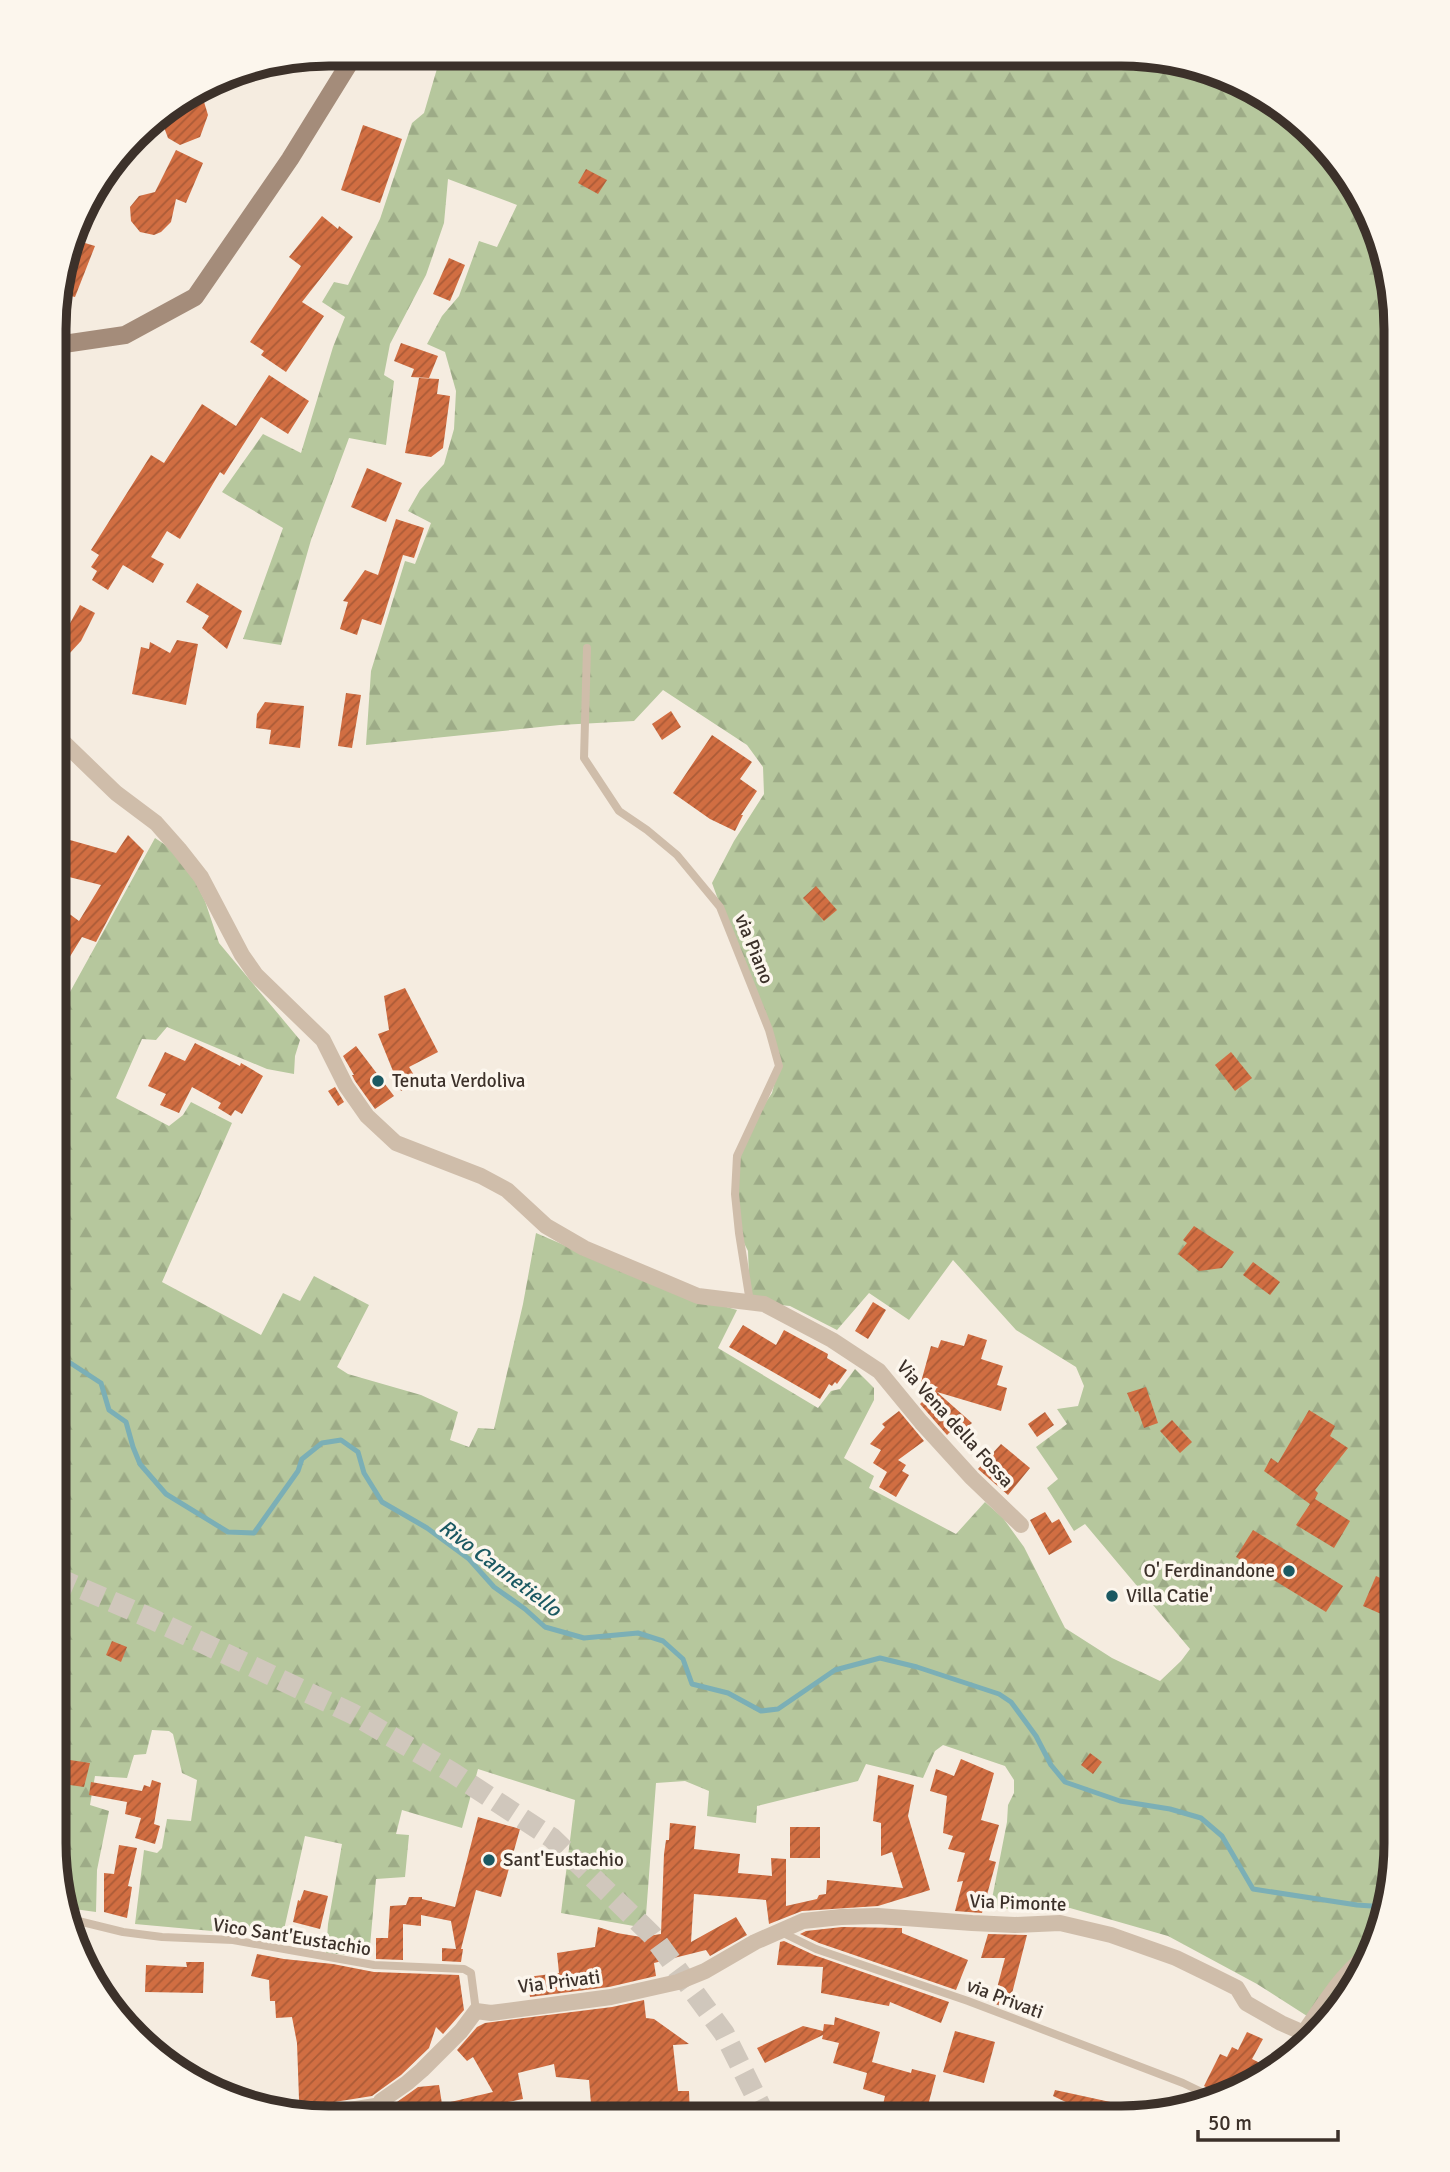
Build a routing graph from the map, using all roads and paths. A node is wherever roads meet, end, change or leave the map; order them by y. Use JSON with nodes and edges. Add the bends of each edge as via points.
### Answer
{"nodes":[{"id":1,"x":348,"y":66,"type":"edge"},
{"id":2,"x":66,"y":344,"type":"edge"},
{"id":3,"x":587,"y":648,"type":"dead end"},
{"id":4,"x":66,"y":745,"type":"edge"},
{"id":5,"x":751,"y":1302,"type":"junction"},
{"id":6,"x":1021,"y":1525,"type":"dead end"},
{"id":7,"x":78,"y":1921,"type":"edge"},
{"id":8,"x":781,"y":1932,"type":"junction"},
{"id":9,"x":1357,"y":1957,"type":"edge"},
{"id":10,"x":477,"y":2011,"type":"junction"},
{"id":11,"x":1314,"y":2020,"type":"edge"},
{"id":12,"x":1302,"y":2032,"type":"edge"},
{"id":13,"x":1203,"y":2093,"type":"edge"},
{"id":14,"x":382,"y":2106,"type":"edge"}],
"edges":[{"from":1,"to":2,"type":"main road","via":[[195,297],[125,335]]},
{"from":3,"to":5,"type":"lane","name":"via Piano","via":[[584,758],[619,811],[677,855],[720,907],[776,1054],[779,1066],[737,1156],[735,1194]]},
{"from":4,"to":5,"type":"street","name":"Via Vena della Fossa","via":[[116,793],[156,823],[179,849],[201,877],[256,975],[323,1040],[366,1116],[396,1143],[507,1190],[546,1226],[584,1248],[698,1296]]},
{"from":5,"to":6,"type":"street","name":"Via Vena della Fossa","via":[[805,1324],[879,1371],[920,1422]]},
{"from":7,"to":10,"type":"lane","name":"Vico Sant'Eustachio","via":[[123,1932],[233,1940],[374,1965],[464,1969],[471,1973]]},
{"from":8,"to":10,"type":"street","name":"Via Privati","via":[[678,1982],[611,1997]]},
{"from":8,"to":12,"type":"street","name":"Via Pimonte","via":[[803,1921],[841,1917],[1060,1923],[1176,1958],[1237,1989],[1246,2003]]},
{"from":8,"to":13,"type":"lane","name":"via Privati"},
{"from":9,"to":11,"type":"lane","via":[[1340,1973]]},
{"from":10,"to":14,"type":"street"}]}
